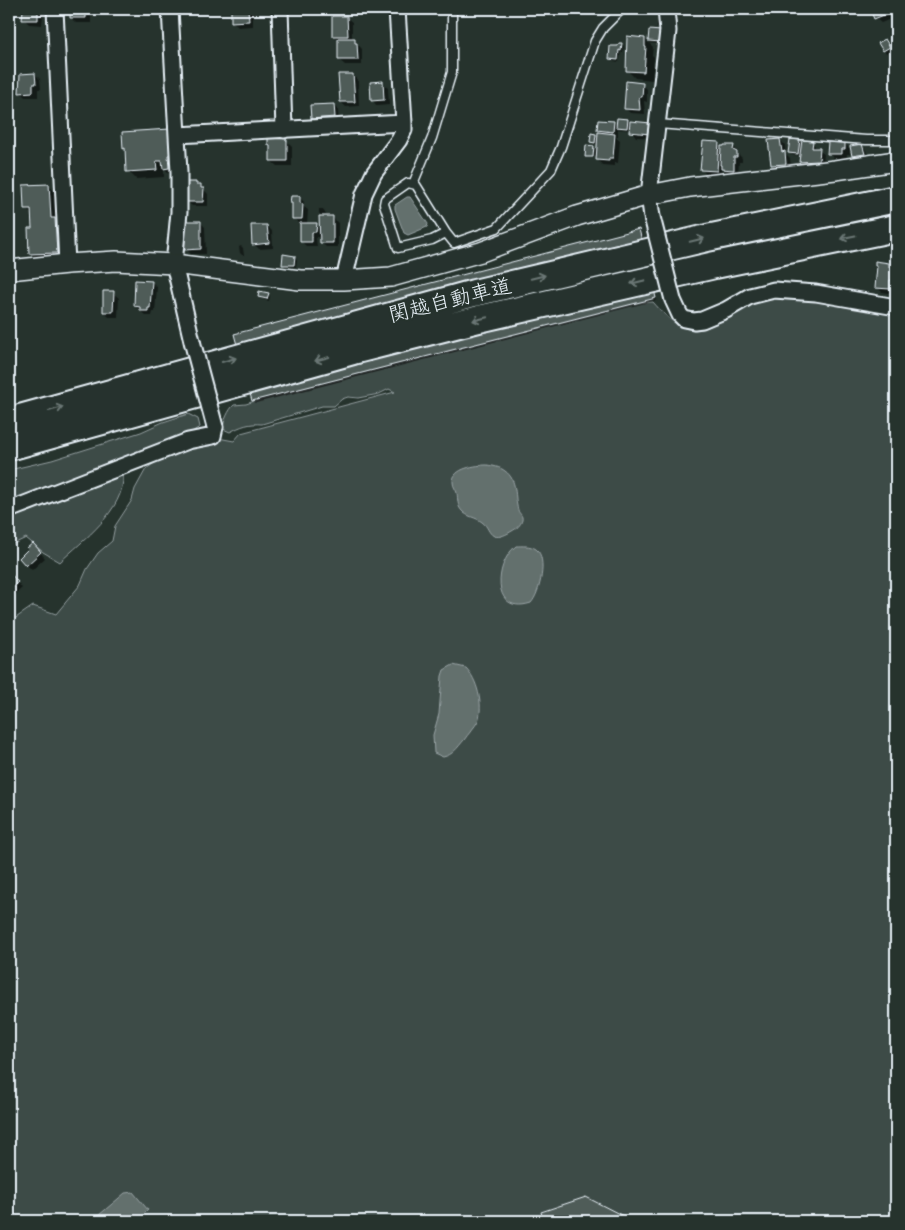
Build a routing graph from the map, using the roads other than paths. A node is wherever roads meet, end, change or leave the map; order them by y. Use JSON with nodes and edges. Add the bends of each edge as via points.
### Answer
{"nodes":[{"id":1,"x":54,"y":9,"type":"edge"},
{"id":2,"x":170,"y":9,"type":"edge"},
{"id":3,"x":280,"y":9,"type":"edge"},
{"id":4,"x":397,"y":9,"type":"edge"},
{"id":5,"x":452,"y":9,"type":"edge"},
{"id":6,"x":622,"y":9,"type":"edge"},
{"id":7,"x":666,"y":9,"type":"edge"},
{"id":8,"x":404,"y":123,"type":"junction"},
{"id":9,"x":658,"y":124,"type":"junction"},
{"id":10,"x":284,"y":130,"type":"junction"},
{"id":11,"x":178,"y":135,"type":"junction"},
{"id":12,"x":896,"y":140,"type":"edge"},
{"id":13,"x":896,"y":161,"type":"edge"},
{"id":14,"x":413,"y":184,"type":"junction"},
{"id":15,"x":649,"y":195,"type":"junction"},
{"id":16,"x":896,"y":199,"type":"edge"},
{"id":17,"x":896,"y":228,"type":"edge"},
{"id":18,"x":446,"y":233,"type":"junction"},
{"id":19,"x":67,"y":264,"type":"junction"},
{"id":20,"x":174,"y":264,"type":"junction"},
{"id":21,"x":9,"y":270,"type":"edge"},
{"id":22,"x":344,"y":280,"type":"junction"},
{"id":23,"x":896,"y":308,"type":"edge"},
{"id":24,"x":9,"y":421,"type":"edge"},
{"id":25,"x":9,"y":447,"type":"edge"},
{"id":26,"x":9,"y":510,"type":"edge"}],
"edges":[{"from":1,"to":19,"type":"street"},
{"from":2,"to":11,"type":"street"},
{"from":3,"to":10,"type":"street"},
{"from":4,"to":8,"type":"street"},
{"from":5,"to":14,"type":"lane","via":[[452,72],[432,138]]},
{"from":6,"to":18,"type":"lane","via":[[594,40],[551,170],[497,228],[454,243]]},
{"from":7,"to":9,"type":"street","via":[[668,31]]},
{"from":8,"to":10,"type":"street"},
{"from":8,"to":22,"type":"street","via":[[399,140],[374,173],[364,194]]},
{"from":9,"to":12,"type":"lane"},
{"from":9,"to":15,"type":"street"},
{"from":10,"to":11,"type":"street"},
{"from":11,"to":20,"type":"street","via":[[179,212]]},
{"from":13,"to":15,"type":"street"},
{"from":14,"to":18,"type":"lane"},
{"from":14,"to":18,"type":"lane","via":[[408,183],[385,199],[398,248],[432,240]]},
{"from":15,"to":22,"type":"street","via":[[577,216],[481,252],[424,269],[391,277]]},
{"from":15,"to":23,"type":"street","bridge":true,"via":[[673,300],[684,319],[702,320],[750,296],[774,290],[816,293]]},
{"from":24,"to":16,"type":"highway","name":"関越自動車道","one_way":true,"via":[[474,293],[698,240]]},
{"from":17,"to":25,"type":"highway","name":"関越自動車道","one_way":true,"via":[[715,265],[420,334]]},
{"from":19,"to":20,"type":"street","via":[[116,261]]},
{"from":19,"to":21,"type":"street"},
{"from":20,"to":22,"type":"street","via":[[300,280]]},
{"from":20,"to":26,"type":"street","bridge":true,"via":[[215,427],[213,436],[188,442]]}]}
